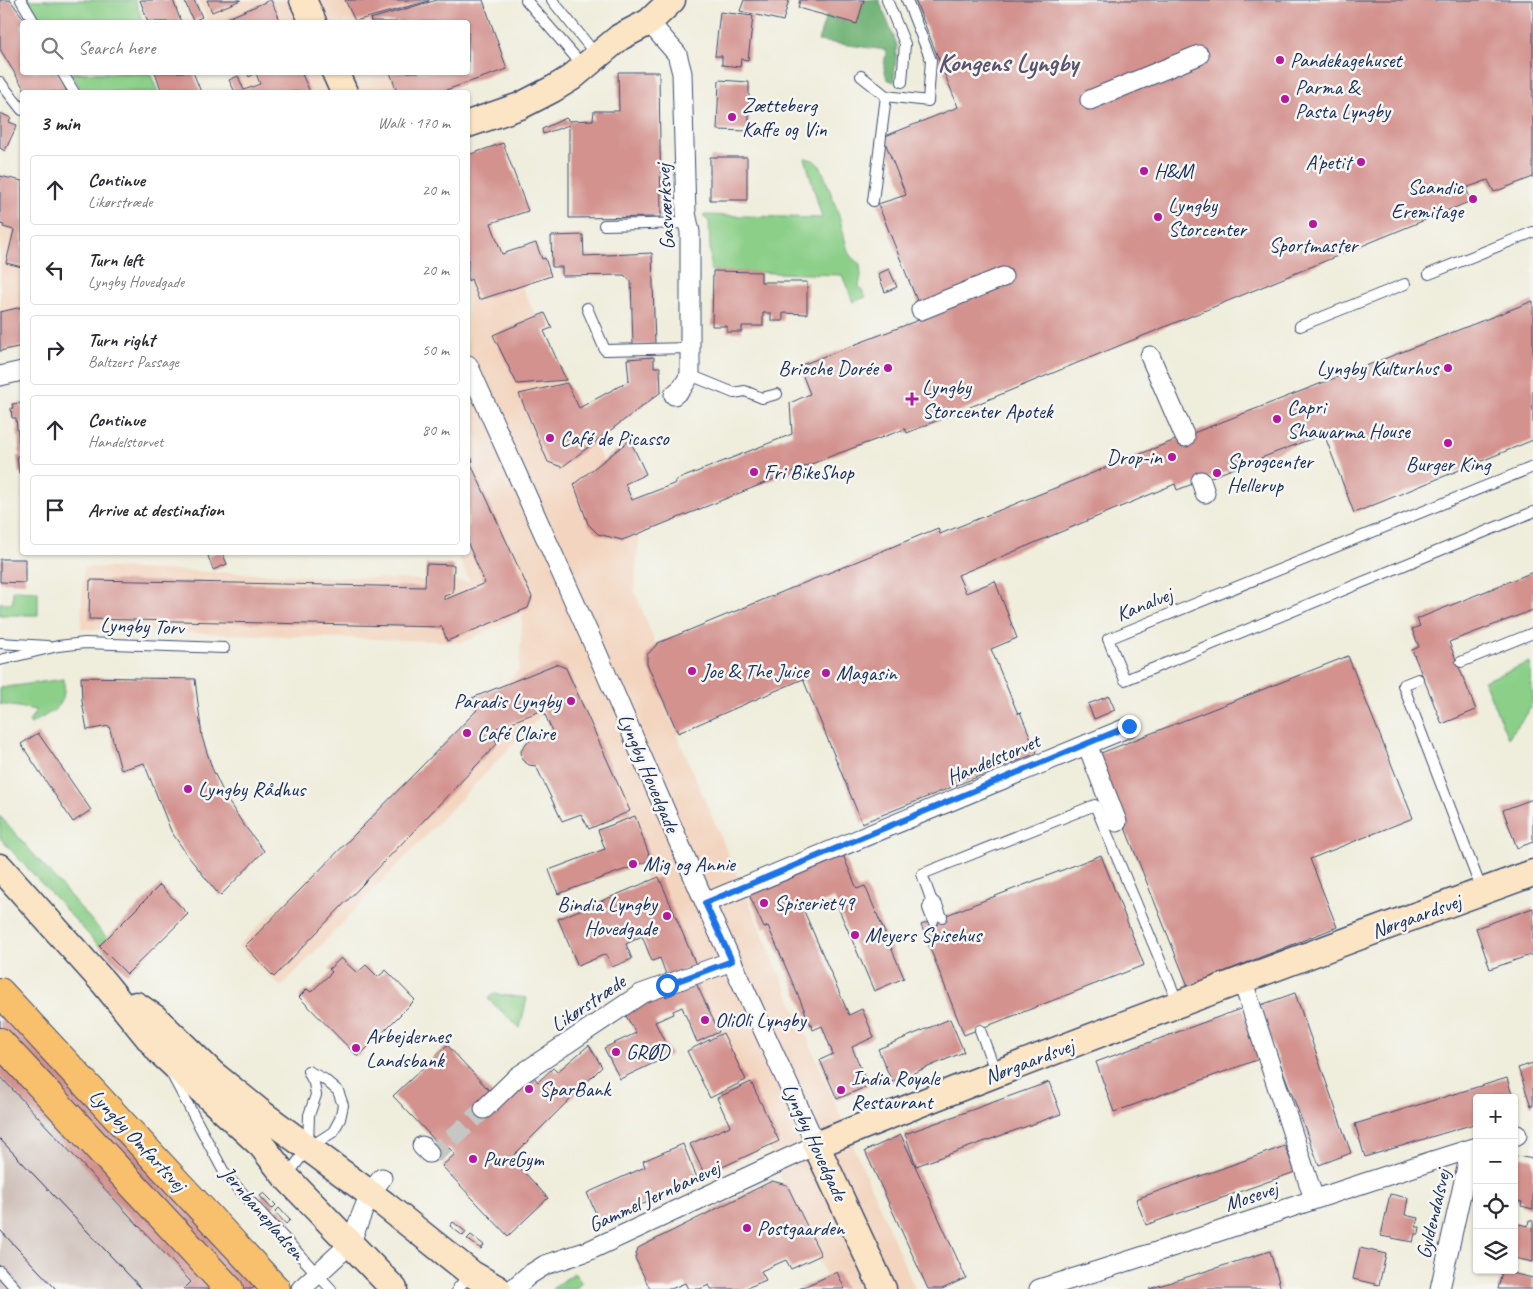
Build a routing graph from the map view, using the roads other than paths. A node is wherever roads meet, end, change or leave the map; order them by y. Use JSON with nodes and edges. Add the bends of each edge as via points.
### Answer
{"nodes":[{"id":1,"x":21,"y":0,"type":"edge"},
{"id":2,"x":302,"y":0,"type":"edge"},
{"id":3,"x":526,"y":0,"type":"edge"},
{"id":4,"x":552,"y":0,"type":"edge"},
{"id":5,"x":672,"y":0,"type":"edge"},
{"id":6,"x":887,"y":0,"type":"edge"},
{"id":7,"x":907,"y":0,"type":"edge"},
{"id":8,"x":648,"y":11,"type":"edge"},
{"id":9,"x":33,"y":20,"type":"edge"},
{"id":10,"x":312,"y":20,"type":"edge"},
{"id":11,"x":1198,"y":55,"type":"dead end"},
{"id":12,"x":591,"y":62,"type":"junction"},
{"id":13,"x":64,"y":75,"type":"edge"},
{"id":14,"x":861,"y":76,"type":"dead end"},
{"id":15,"x":0,"y":82,"type":"edge"},
{"id":16,"x":902,"y":82,"type":"dead end"},
{"id":17,"x":73,"y":90,"type":"edge"},
{"id":18,"x":886,"y":96,"type":"junction"},
{"id":19,"x":1090,"y":100,"type":"dead end"},
{"id":20,"x":20,"y":107,"type":"edge"},
{"id":21,"x":470,"y":123,"type":"edge"},
{"id":22,"x":873,"y":201,"type":"dead end"},
{"id":23,"x":688,"y":222,"type":"junction"},
{"id":24,"x":604,"y":225,"type":"dead end"},
{"id":25,"x":1530,"y":234,"type":"edge"},
{"id":26,"x":1429,"y":274,"type":"dead end"},
{"id":27,"x":1003,"y":277,"type":"dead end"},
{"id":28,"x":1405,"y":284,"type":"dead end"},
{"id":29,"x":587,"y":308,"type":"dead end"},
{"id":30,"x":921,"y":310,"type":"dead end"},
{"id":31,"x":1300,"y":326,"type":"dead end"},
{"id":32,"x":691,"y":348,"type":"junction"},
{"id":33,"x":1150,"y":356,"type":"dead end"},
{"id":34,"x":470,"y":368,"type":"edge"},
{"id":35,"x":20,"y":371,"type":"edge"},
{"id":36,"x":690,"y":375,"type":"junction"},
{"id":37,"x":0,"y":376,"type":"edge"},
{"id":38,"x":777,"y":394,"type":"dead end"},
{"id":39,"x":674,"y":395,"type":"dead end"},
{"id":40,"x":1185,"y":437,"type":"dead end"},
{"id":41,"x":1533,"y":466,"type":"edge"},
{"id":42,"x":1533,"y":512,"type":"edge"},
{"id":43,"x":1533,"y":633,"type":"edge"},
{"id":44,"x":0,"y":643,"type":"edge"},
{"id":45,"x":58,"y":646,"type":"junction"},
{"id":46,"x":224,"y":648,"type":"dead end"},
{"id":47,"x":0,"y":660,"type":"edge"},
{"id":48,"x":1461,"y":662,"type":"dead end"},
{"id":49,"x":1418,"y":679,"type":"dead end"},
{"id":50,"x":1129,"y":726,"type":"dead end"},
{"id":51,"x":1086,"y":744,"type":"junction"},
{"id":52,"x":1117,"y":822,"type":"dead end"},
{"id":53,"x":0,"y":867,"type":"edge"},
{"id":54,"x":1533,"y":873,"type":"edge"},
{"id":55,"x":1482,"y":892,"type":"junction"},
{"id":56,"x":705,"y":903,"type":"junction"},
{"id":57,"x":938,"y":919,"type":"dead end"},
{"id":58,"x":732,"y":961,"type":"junction"},
{"id":59,"x":1242,"y":979,"type":"junction"},
{"id":60,"x":104,"y":983,"type":"junction"},
{"id":61,"x":0,"y":992,"type":"edge"},
{"id":62,"x":1178,"y":1003,"type":"junction"},
{"id":63,"x":980,"y":1030,"type":"dead end"},
{"id":64,"x":0,"y":1042,"type":"edge"},
{"id":65,"x":160,"y":1052,"type":"junction"},
{"id":66,"x":996,"y":1073,"type":"junction"},
{"id":67,"x":484,"y":1108,"type":"tunnel mouth"},
{"id":68,"x":816,"y":1145,"type":"junction"},
{"id":69,"x":308,"y":1148,"type":"junction"},
{"id":70,"x":1473,"y":1148,"type":"edge"},
{"id":71,"x":1473,"y":1152,"type":"edge"},
{"id":72,"x":286,"y":1177,"type":"junction"},
{"id":73,"x":376,"y":1186,"type":"junction"},
{"id":74,"x":1314,"y":1198,"type":"junction"},
{"id":75,"x":350,"y":1244,"type":"junction"},
{"id":76,"x":0,"y":1271,"type":"edge"},
{"id":77,"x":318,"y":1274,"type":"junction"},
{"id":78,"x":464,"y":1281,"type":"edge"},
{"id":79,"x":16,"y":1289,"type":"edge"},
{"id":80,"x":229,"y":1289,"type":"edge"},
{"id":81,"x":276,"y":1289,"type":"edge"},
{"id":82,"x":301,"y":1289,"type":"edge"},
{"id":83,"x":331,"y":1289,"type":"edge"},
{"id":84,"x":394,"y":1289,"type":"edge"},
{"id":85,"x":498,"y":1289,"type":"edge"},
{"id":86,"x":513,"y":1289,"type":"edge"},
{"id":87,"x":883,"y":1289,"type":"edge"},
{"id":88,"x":1039,"y":1289,"type":"edge"},
{"id":89,"x":1440,"y":1289,"type":"edge"}],
"edges":[{"from":1,"to":9,"type":"lane"},
{"from":2,"to":10,"type":"street"},
{"from":3,"to":12,"type":"lane"},
{"from":4,"to":12,"type":"lane"},
{"from":5,"to":8,"type":"street"},
{"from":6,"to":16,"type":"lane","via":[[905,44]]},
{"from":7,"to":18,"type":"lane","via":[[931,60],[928,100]]},
{"from":8,"to":12,"type":"street","via":[[638,9],[620,37]]},
{"from":8,"to":23,"type":"street","name":"Gasværksvej","via":[[677,54],[682,73]]},
{"from":11,"to":19,"type":"street"},
{"from":12,"to":21,"type":"street","via":[[538,97]]},
{"from":13,"to":17,"type":"lane"},
{"from":14,"to":18,"type":"lane"},
{"from":15,"to":20,"type":"lane"},
{"from":18,"to":22,"type":"lane"},
{"from":23,"to":24,"type":"lane"},
{"from":23,"to":32,"type":"street","name":"Gasværksvej"},
{"from":25,"to":26,"type":"lane"},
{"from":27,"to":30,"type":"street"},
{"from":28,"to":31,"type":"lane"},
{"from":29,"to":32,"type":"lane","via":[[605,350]]},
{"from":32,"to":36,"type":"street","name":"Gasværksvej"},
{"from":33,"to":40,"type":"street"},
{"from":34,"to":56,"type":"street","name":"Lyngby Hovedgade"},
{"from":35,"to":37,"type":"street"},
{"from":36,"to":38,"type":"lane","via":[[734,393],[745,392],[762,398]]},
{"from":36,"to":39,"type":"street"},
{"from":41,"to":42,"type":"lane","name":"Kanalvej","via":[[1108,639],[1125,680]]},
{"from":43,"to":48,"type":"lane"},
{"from":44,"to":45,"type":"lane","name":"Lyngby Torv"},
{"from":45,"to":46,"type":"lane","name":"Lyngby Torv","via":[[102,642]]},
{"from":45,"to":47,"type":"lane","name":"Lyngby Torv"},
{"from":49,"to":55,"type":"lane","via":[[1403,685]]},
{"from":50,"to":51,"type":"street","name":"Handelstorvet"},
{"from":51,"to":52,"type":"street"},
{"from":51,"to":56,"type":"street","name":"Handelstorvet"},
{"from":53,"to":60,"type":"street","name":"Jernbanepladsen"},
{"from":54,"to":55,"type":"street","name":"Nørgaardsvej"},
{"from":55,"to":59,"type":"street","name":"Nørgaardsvej"},
{"from":56,"to":58,"type":"street","name":"Lyngby Hovedgade"},
{"from":57,"to":62,"type":"lane","via":[[928,908],[931,899],[922,874],[1095,805]]},
{"from":58,"to":67,"type":"street","name":"Likørstræde","via":[[641,994],[517,1077]]},
{"from":58,"to":68,"type":"street","name":"Lyngby Hovedgade"},
{"from":59,"to":62,"type":"street","name":"Nørgaardsvej"},
{"from":59,"to":74,"type":"street"},
{"from":60,"to":65,"type":"street","name":"Jernbanepladsen"},
{"from":60,"to":69,"type":"street","name":"Jernbanepladsen","via":[[155,1018],[213,1074]]},
{"from":61,"to":81,"type":"highway","name":"Lyngby Omfartsvej"},
{"from":62,"to":66,"type":"street","name":"Nørgaardsvej"},
{"from":63,"to":66,"type":"lane"},
{"from":64,"to":80,"type":"highway","name":"Lyngby Omfartsvej"},
{"from":65,"to":72,"type":"street","name":"Jernbanepladsen","via":[[262,1146]]},
{"from":65,"to":77,"type":"lane","name":"Jernbanepladsen","via":[[225,1174]]},
{"from":66,"to":68,"type":"street","name":"Nørgaardsvej"},
{"from":68,"to":86,"type":"street","name":"Gammel Jernbanevej","via":[[588,1251],[545,1265]]},
{"from":68,"to":87,"type":"street","name":"Lyngby Hovedgade"},
{"from":69,"to":69,"type":"lane","via":[[333,1132],[343,1105],[338,1090],[308,1071],[316,1095],[309,1115]]},
{"from":69,"to":72,"type":"lane","name":"Jernbanepladsen"},
{"from":69,"to":73,"type":"street","name":"Jernbanepladsen"},
{"from":70,"to":74,"type":"street","name":"Mosevej"},
{"from":71,"to":89,"type":"street","name":"Gyldendalsvej"},
{"from":72,"to":75,"type":"street","name":"Jernbanepladsen"},
{"from":73,"to":75,"type":"street"},
{"from":73,"to":78,"type":"street","name":"Jernbanepladsen"},
{"from":74,"to":88,"type":"street","name":"Mosevej","via":[[1117,1266]]},
{"from":75,"to":77,"type":"street"},
{"from":75,"to":84,"type":"street","name":"Jernbanepladsen"},
{"from":76,"to":79,"type":"lane"},
{"from":77,"to":82,"type":"street"},
{"from":77,"to":83,"type":"lane","name":"Jernbanepladsen"},
{"from":78,"to":85,"type":"street","name":"Jernbanepladsen"}]}
